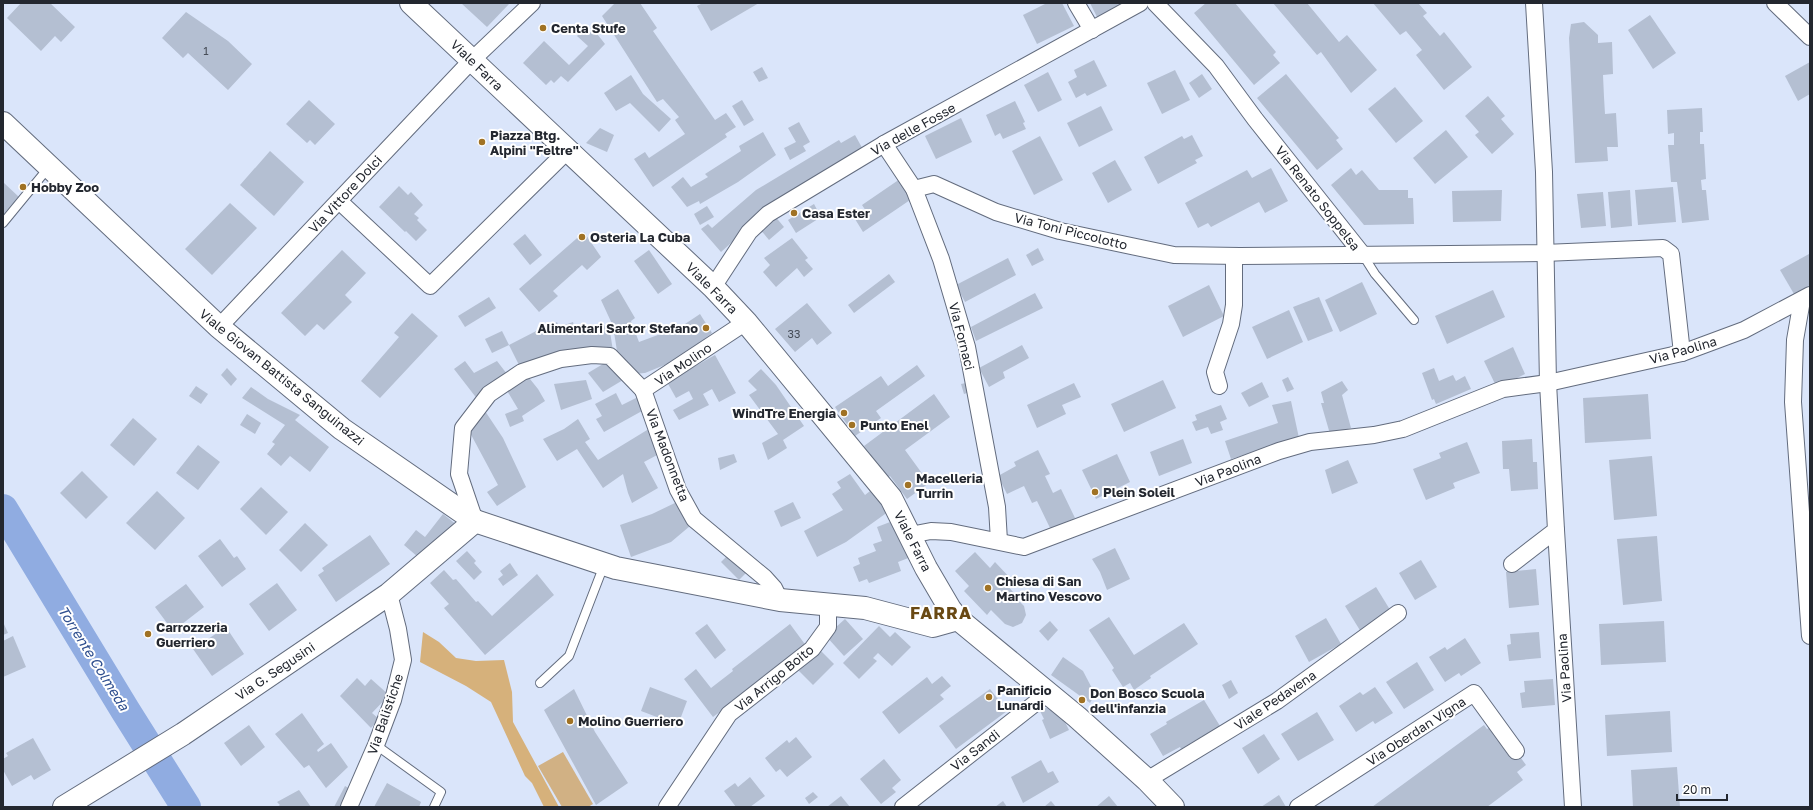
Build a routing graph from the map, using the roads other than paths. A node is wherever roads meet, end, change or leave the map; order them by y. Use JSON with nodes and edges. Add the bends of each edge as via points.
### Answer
{"nodes":[{"id":1,"x":411,"y":3,"type":"edge"},
{"id":2,"x":532,"y":3,"type":"edge"},
{"id":3,"x":1076,"y":3,"type":"edge"},
{"id":4,"x":1140,"y":3,"type":"edge"},
{"id":5,"x":1155,"y":3,"type":"edge"},
{"id":6,"x":1534,"y":3,"type":"edge"},
{"id":7,"x":1776,"y":3,"type":"edge"},
{"id":8,"x":1092,"y":30,"type":"junction"},
{"id":9,"x":1810,"y":37,"type":"edge"},
{"id":10,"x":472,"y":60,"type":"junction"},
{"id":11,"x":3,"y":123,"type":"edge"},
{"id":12,"x":884,"y":144,"type":"junction"},
{"id":13,"x":567,"y":151,"type":"junction"},
{"id":14,"x":49,"y":167,"type":"junction"},
{"id":15,"x":914,"y":189,"type":"junction"},
{"id":16,"x":339,"y":201,"type":"junction"},
{"id":17,"x":3,"y":223,"type":"edge"},
{"id":18,"x":1544,"y":254,"type":"junction"},
{"id":19,"x":1363,"y":255,"type":"junction"},
{"id":20,"x":1234,"y":256,"type":"junction"},
{"id":21,"x":713,"y":287,"type":"junction"},
{"id":22,"x":1806,"y":298,"type":"edge"},
{"id":23,"x":1414,"y":320,"type":"dead end"},
{"id":24,"x":746,"y":322,"type":"junction"},
{"id":25,"x":219,"y":328,"type":"junction"},
{"id":26,"x":1682,"y":353,"type":"junction"},
{"id":27,"x":1548,"y":383,"type":"junction"},
{"id":28,"x":1219,"y":386,"type":"dead end"},
{"id":29,"x":643,"y":390,"type":"junction"},
{"id":30,"x":475,"y":521,"type":"junction"},
{"id":31,"x":1556,"y":530,"type":"junction"},
{"id":32,"x":910,"y":535,"type":"junction"},
{"id":33,"x":999,"y":541,"type":"junction"},
{"id":34,"x":604,"y":564,"type":"junction"},
{"id":35,"x":1512,"y":564,"type":"dead end"},
{"id":36,"x":390,"y":594,"type":"junction"},
{"id":37,"x":780,"y":600,"type":"junction"},
{"id":38,"x":828,"y":604,"type":"junction"},
{"id":39,"x":1398,"y":613,"type":"dead end"},
{"id":40,"x":958,"y":619,"type":"junction"},
{"id":41,"x":1810,"y":636,"type":"edge"},
{"id":42,"x":540,"y":683,"type":"dead end"},
{"id":43,"x":1047,"y":694,"type":"junction"},
{"id":44,"x":376,"y":745,"type":"junction"},
{"id":45,"x":1516,"y":751,"type":"dead end"},
{"id":46,"x":1147,"y":780,"type":"junction"},
{"id":47,"x":1166,"y":805,"type":"edge"},
{"id":48,"x":66,"y":807,"type":"edge"},
{"id":49,"x":349,"y":807,"type":"edge"},
{"id":50,"x":434,"y":807,"type":"edge"},
{"id":51,"x":667,"y":807,"type":"edge"},
{"id":52,"x":903,"y":807,"type":"edge"},
{"id":53,"x":1298,"y":807,"type":"edge"},
{"id":54,"x":1573,"y":807,"type":"edge"}],
"edges":[{"from":1,"to":10,"type":"street","name":"Viale Farra"},
{"from":2,"to":10,"type":"street","name":"Via Vittore Dolci"},
{"from":3,"to":8,"type":"street"},
{"from":4,"to":8,"type":"street","name":"Via delle Fosse"},
{"from":5,"to":19,"type":"street","name":"Via Renato Soppelsa","via":[[1216,66]]},
{"from":6,"to":18,"type":"street","via":[[1544,172]]},
{"from":7,"to":9,"type":"street"},
{"from":8,"to":12,"type":"street","name":"Via delle Fosse"},
{"from":10,"to":13,"type":"street","name":"Viale Farra"},
{"from":10,"to":16,"type":"street","name":"Via Vittore Dolci"},
{"from":11,"to":14,"type":"street","name":"Viale Giovan Battista Sanguinazzi"},
{"from":12,"to":15,"type":"street","name":"Via Fornaci"},
{"from":12,"to":21,"type":"street","name":"Via delle Fosse","via":[[768,214],[748,232]]},
{"from":13,"to":16,"type":"street","via":[[430,286]]},
{"from":13,"to":21,"type":"street","name":"Viale Farra"},
{"from":14,"to":17,"type":"lane"},
{"from":14,"to":25,"type":"street","name":"Viale Giovan Battista Sanguinazzi"},
{"from":15,"to":20,"type":"street","name":"Via Toni Piccolotto","via":[[934,184],[996,212],[1060,231],[1174,255]]},
{"from":15,"to":33,"type":"street","name":"Via Fornaci","via":[[941,259],[967,347],[997,506]]},
{"from":16,"to":25,"type":"street","name":"Via Vittore Dolci"},
{"from":18,"to":19,"type":"street","name":"Via Renato Soppelsa"},
{"from":18,"to":26,"type":"street","name":"Via Renato Soppelsa","via":[[1663,248],[1671,254]]},
{"from":18,"to":27,"type":"street"},
{"from":19,"to":20,"type":"street","name":"Via Toni Piccolotto"},
{"from":19,"to":23,"type":"lane","via":[[1375,274]]},
{"from":20,"to":28,"type":"street","via":[[1234,305],[1231,324],[1215,372]]},
{"from":21,"to":24,"type":"street","name":"Viale Farra"},
{"from":22,"to":26,"type":"street","name":"Via Paolina","via":[[1744,330]]},
{"from":22,"to":41,"type":"street","via":[[1795,340],[1793,402]]},
{"from":24,"to":29,"type":"street","name":"Via Molino"},
{"from":24,"to":32,"type":"street","name":"Viale Farra","via":[[891,498]]},
{"from":25,"to":30,"type":"street","name":"Viale Giovan Battista Sanguinazzi","via":[[342,429]]},
{"from":26,"to":27,"type":"street","name":"Via Paolina"},
{"from":27,"to":31,"type":"street","name":"Via Paolina"},
{"from":27,"to":33,"type":"street","name":"Via Paolina","via":[[1503,389],[1403,430],[1310,442],[1279,451],[1024,546]]},
{"from":29,"to":30,"type":"street","name":"Via Molino","via":[[610,356],[592,355],[561,359],[522,372],[489,394],[463,428],[460,474]]},
{"from":29,"to":37,"type":"street","name":"Via Madonnetta","via":[[678,490],[694,519],[765,578]]},
{"from":30,"to":34,"type":"street","name":"Viale Giovan Battista Sanguinazzi"},
{"from":30,"to":36,"type":"street","name":"Via G. Segusini"},
{"from":31,"to":35,"type":"street"},
{"from":31,"to":54,"type":"street","name":"Via Paolina"},
{"from":32,"to":33,"type":"street","name":"Via Paolina","via":[[931,531],[951,532]]},
{"from":32,"to":40,"type":"street","name":"Viale Farra","via":[[934,582]]},
{"from":34,"to":37,"type":"street","name":"Viale Giovan Battista Sanguinazzi"},
{"from":34,"to":42,"type":"lane","via":[[569,656]]},
{"from":36,"to":44,"type":"street","name":"Via Balistiche","via":[[403,660],[393,700]]},
{"from":36,"to":48,"type":"street","name":"Via G. Segusini","via":[[183,734]]},
{"from":37,"to":38,"type":"street","name":"Viale Giovan Battista Sanguinazzi"},
{"from":38,"to":40,"type":"street","name":"Viale Giovan Battista Sanguinazzi","via":[[865,608],[933,626]]},
{"from":38,"to":51,"type":"street","name":"Via Arrigo Boito","via":[[828,627],[812,649],[729,714]]},
{"from":39,"to":46,"type":"street","name":"Viale Pedavena","via":[[1277,701]]},
{"from":40,"to":43,"type":"street"},
{"from":43,"to":46,"type":"street","via":[[1077,717]]},
{"from":43,"to":52,"type":"street","name":"Via Sandi"},
{"from":44,"to":49,"type":"street","name":"Via Balistiche"},
{"from":44,"to":50,"type":"lane","via":[[441,792]]},
{"from":45,"to":53,"type":"street","name":"Via Oberdan Vigna","via":[[1474,693]]},
{"from":46,"to":47,"type":"street"}]}
